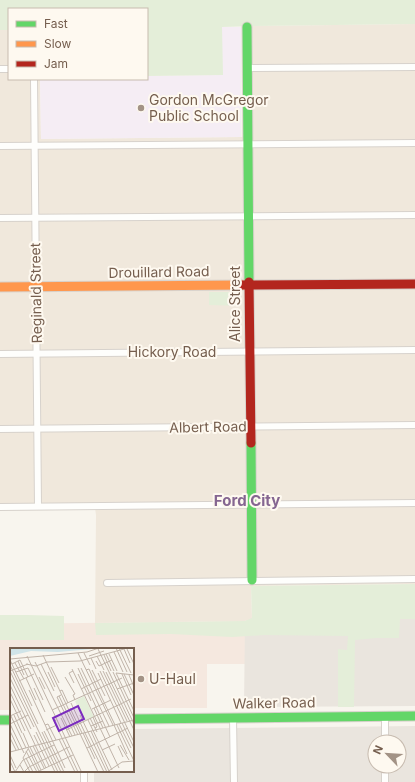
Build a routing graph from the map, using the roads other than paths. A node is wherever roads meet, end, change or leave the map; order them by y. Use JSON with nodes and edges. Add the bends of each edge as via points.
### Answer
{"nodes":[{"id":1,"x":247,"y":27,"type":"dead end"},
{"id":2,"x":415,"y":67,"type":"edge"},
{"id":3,"x":247,"y":68,"type":"junction"},
{"id":4,"x":34,"y":80,"type":"edge"},
{"id":5,"x":415,"y":142,"type":"edge"},
{"id":6,"x":248,"y":144,"type":"junction"},
{"id":7,"x":0,"y":146,"type":"edge"},
{"id":8,"x":34,"y":146,"type":"junction"},
{"id":9,"x":415,"y":215,"type":"edge"},
{"id":10,"x":248,"y":216,"type":"junction"},
{"id":11,"x":0,"y":218,"type":"edge"},
{"id":12,"x":35,"y":218,"type":"junction"},
{"id":13,"x":415,"y":284,"type":"edge"},
{"id":14,"x":249,"y":285,"type":"junction"},
{"id":15,"x":0,"y":287,"type":"edge"},
{"id":16,"x":37,"y":287,"type":"junction"},
{"id":17,"x":415,"y":350,"type":"edge"},
{"id":18,"x":250,"y":352,"type":"junction"},
{"id":19,"x":0,"y":354,"type":"edge"},
{"id":20,"x":37,"y":354,"type":"junction"},
{"id":21,"x":415,"y":425,"type":"edge"},
{"id":22,"x":250,"y":427,"type":"junction"},
{"id":23,"x":0,"y":429,"type":"edge"},
{"id":24,"x":38,"y":429,"type":"junction"},
{"id":25,"x":415,"y":503,"type":"edge"},
{"id":26,"x":251,"y":504,"type":"junction"},
{"id":27,"x":0,"y":506,"type":"edge"},
{"id":28,"x":38,"y":506,"type":"junction"},
{"id":29,"x":415,"y":579,"type":"edge"},
{"id":30,"x":252,"y":580,"type":"junction"},
{"id":31,"x":107,"y":583,"type":"dead end"},
{"id":32,"x":384,"y":716,"type":"junction"},
{"id":33,"x":415,"y":716,"type":"edge"},
{"id":34,"x":234,"y":718,"type":"junction"},
{"id":35,"x":134,"y":719,"type":"edge"},
{"id":36,"x":385,"y":734,"type":"edge"},
{"id":37,"x":234,"y":782,"type":"edge"}],
"edges":[{"from":1,"to":3,"type":"street","name":"Alice Street"},
{"from":2,"to":3,"type":"street"},
{"from":3,"to":6,"type":"street","name":"Alice Street"},
{"from":4,"to":8,"type":"street","name":"Reginald Street"},
{"from":5,"to":6,"type":"street"},
{"from":6,"to":8,"type":"street"},
{"from":6,"to":10,"type":"street","name":"Alice Street"},
{"from":7,"to":8,"type":"street"},
{"from":8,"to":12,"type":"street","name":"Reginald Street"},
{"from":9,"to":10,"type":"street"},
{"from":10,"to":12,"type":"street"},
{"from":10,"to":14,"type":"street","name":"Alice Street"},
{"from":11,"to":12,"type":"street"},
{"from":12,"to":16,"type":"street","name":"Reginald Street"},
{"from":13,"to":14,"type":"street","name":"Drouillard Road"},
{"from":14,"to":16,"type":"street","name":"Drouillard Road"},
{"from":14,"to":18,"type":"street","name":"Alice Street"},
{"from":15,"to":16,"type":"street","name":"Drouillard Road"},
{"from":16,"to":20,"type":"street","name":"Reginald Street"},
{"from":17,"to":18,"type":"street","name":"Hickory Road"},
{"from":18,"to":20,"type":"street","name":"Hickory Road"},
{"from":18,"to":22,"type":"street","name":"Alice Street"},
{"from":19,"to":20,"type":"street","name":"Hickory Road"},
{"from":20,"to":24,"type":"street","name":"Reginald Street"},
{"from":21,"to":22,"type":"street","name":"Albert Road"},
{"from":22,"to":24,"type":"street","name":"Albert Road"},
{"from":22,"to":26,"type":"street","name":"Alice Street"},
{"from":23,"to":24,"type":"street","name":"Albert Road"},
{"from":24,"to":28,"type":"street","name":"Reginald Street"},
{"from":25,"to":26,"type":"street"},
{"from":26,"to":28,"type":"street"},
{"from":26,"to":30,"type":"street","name":"Alice Street"},
{"from":27,"to":28,"type":"street"},
{"from":29,"to":30,"type":"street"},
{"from":30,"to":31,"type":"street"},
{"from":32,"to":33,"type":"street","name":"Walker Road"},
{"from":32,"to":34,"type":"street","name":"Walker Road"},
{"from":32,"to":36,"type":"street"},
{"from":34,"to":35,"type":"street","name":"Walker Road"},
{"from":34,"to":37,"type":"street"}]}
